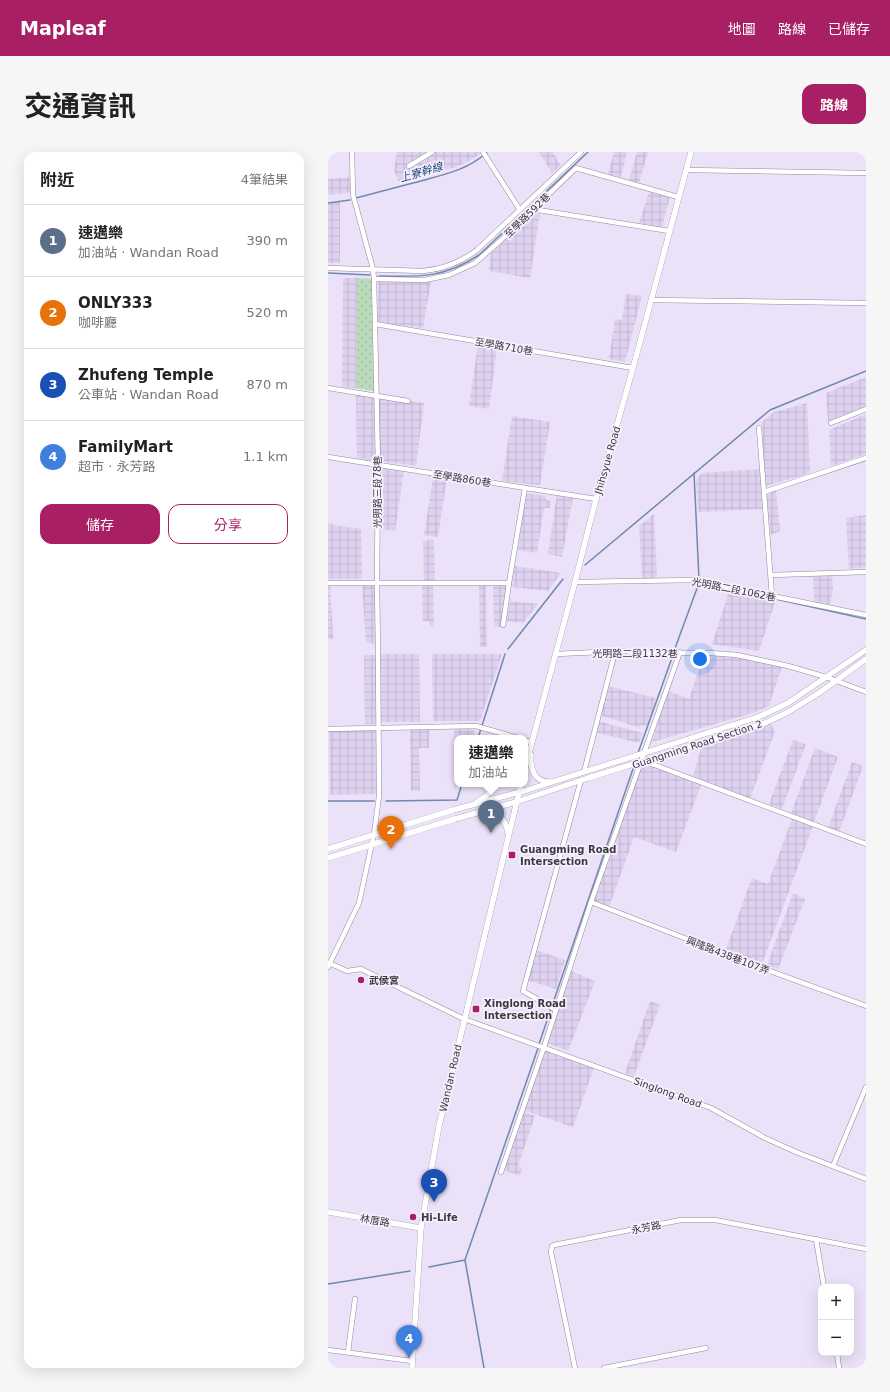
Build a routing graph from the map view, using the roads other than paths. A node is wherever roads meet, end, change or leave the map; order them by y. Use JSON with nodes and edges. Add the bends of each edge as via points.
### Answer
{"nodes":[{"id":1,"x":352,"y":152,"type":"edge"},
{"id":2,"x":432,"y":152,"type":"edge"},
{"id":3,"x":581,"y":152,"type":"edge"},
{"id":4,"x":691,"y":152,"type":"edge"},
{"id":5,"x":484,"y":154,"type":"edge"},
{"id":6,"x":409,"y":166,"type":"dead end"},
{"id":7,"x":686,"y":170,"type":"junction"},
{"id":8,"x":866,"y":173,"type":"edge"},
{"id":9,"x":678,"y":197,"type":"junction"},
{"id":10,"x":532,"y":209,"type":"junction"},
{"id":11,"x":520,"y":210,"type":"junction"},
{"id":12,"x":669,"y":231,"type":"junction"},
{"id":13,"x":328,"y":268,"type":"edge"},
{"id":14,"x":373,"y":269,"type":"junction"},
{"id":15,"x":374,"y":279,"type":"junction"},
{"id":16,"x":651,"y":300,"type":"junction"},
{"id":17,"x":866,"y":303,"type":"edge"},
{"id":18,"x":375,"y":324,"type":"junction"},
{"id":19,"x":633,"y":368,"type":"junction"},
{"id":20,"x":328,"y":388,"type":"edge"},
{"id":21,"x":376,"y":396,"type":"junction"},
{"id":22,"x":408,"y":401,"type":"dead end"},
{"id":23,"x":866,"y":409,"type":"edge"},
{"id":24,"x":831,"y":423,"type":"dead end"},
{"id":25,"x":759,"y":428,"type":"dead end"},
{"id":26,"x":328,"y":457,"type":"edge"},
{"id":27,"x":866,"y":458,"type":"edge"},
{"id":28,"x":378,"y":464,"type":"junction"},
{"id":29,"x":525,"y":488,"type":"junction"},
{"id":30,"x":764,"y":492,"type":"junction"},
{"id":31,"x":596,"y":499,"type":"junction"},
{"id":32,"x":866,"y":572,"type":"edge"},
{"id":33,"x":771,"y":575,"type":"junction"},
{"id":34,"x":576,"y":582,"type":"junction"},
{"id":35,"x":377,"y":583,"type":"junction"},
{"id":36,"x":509,"y":583,"type":"junction"},
{"id":37,"x":328,"y":584,"type":"edge"},
{"id":38,"x":772,"y":596,"type":"junction"},
{"id":39,"x":866,"y":615,"type":"edge"},
{"id":40,"x":504,"y":625,"type":"dead end"},
{"id":41,"x":866,"y":650,"type":"edge"},
{"id":42,"x":615,"y":652,"type":"junction"},
{"id":43,"x":680,"y":652,"type":"junction"},
{"id":44,"x":556,"y":654,"type":"junction"},
{"id":45,"x":866,"y":659,"type":"edge"},
{"id":46,"x":831,"y":679,"type":"junction"},
{"id":47,"x":866,"y":692,"type":"edge"},
{"id":48,"x":379,"y":728,"type":"junction"},
{"id":49,"x":328,"y":729,"type":"edge"},
{"id":50,"x":509,"y":735,"type":"edge"},
{"id":51,"x":528,"y":741,"type":"edge"},
{"id":52,"x":532,"y":742,"type":"junction"},
{"id":53,"x":528,"y":747,"type":"edge"},
{"id":54,"x":528,"y":757,"type":"edge"},
{"id":55,"x":643,"y":758,"type":"junction"},
{"id":56,"x":584,"y":772,"type":"junction"},
{"id":57,"x":581,"y":780,"type":"junction"},
{"id":58,"x":552,"y":782,"type":"junction"},
{"id":59,"x":494,"y":787,"type":"edge"},
{"id":60,"x":519,"y":787,"type":"edge"},
{"id":61,"x":518,"y":793,"type":"junction"},
{"id":62,"x":516,"y":802,"type":"junction"},
{"id":63,"x":473,"y":805,"type":"junction"},
{"id":64,"x":477,"y":813,"type":"junction"},
{"id":65,"x":374,"y":834,"type":"junction"},
{"id":66,"x":508,"y":838,"type":"junction"},
{"id":67,"x":372,"y":844,"type":"junction"},
{"id":68,"x":866,"y":844,"type":"edge"},
{"id":69,"x":328,"y":849,"type":"edge"},
{"id":70,"x":328,"y":858,"type":"edge"},
{"id":71,"x":591,"y":902,"type":"junction"},
{"id":72,"x":329,"y":965,"type":"edge"},
{"id":73,"x":866,"y":1006,"type":"edge"},
{"id":74,"x":553,"y":1008,"type":"junction"},
{"id":75,"x":464,"y":1019,"type":"junction"},
{"id":76,"x":540,"y":1046,"type":"junction"},
{"id":77,"x":866,"y":1087,"type":"edge"},
{"id":78,"x":833,"y":1166,"type":"junction"},
{"id":79,"x":501,"y":1172,"type":"dead end"},
{"id":80,"x":866,"y":1179,"type":"edge"},
{"id":81,"x":328,"y":1212,"type":"edge"},
{"id":82,"x":421,"y":1228,"type":"junction"},
{"id":83,"x":816,"y":1239,"type":"junction"},
{"id":84,"x":866,"y":1249,"type":"edge"},
{"id":85,"x":824,"y":1284,"type":"edge"},
{"id":86,"x":355,"y":1299,"type":"dead end"},
{"id":87,"x":706,"y":1348,"type":"dead end"},
{"id":88,"x":328,"y":1350,"type":"edge"},
{"id":89,"x":348,"y":1352,"type":"junction"},
{"id":90,"x":837,"y":1356,"type":"edge"},
{"id":91,"x":412,"y":1361,"type":"junction"},
{"id":92,"x":412,"y":1368,"type":"edge"},
{"id":93,"x":575,"y":1368,"type":"edge"},
{"id":94,"x":604,"y":1368,"type":"edge"},
{"id":95,"x":839,"y":1368,"type":"edge"}],
"edges":[{"from":1,"to":14,"type":"street","name":"光明路三段78巷","via":[[353,194]]},
{"from":2,"to":6,"type":"street"},
{"from":3,"to":11,"type":"street"},
{"from":4,"to":7,"type":"street","name":"Jhihsyue Road"},
{"from":5,"to":11,"type":"street"},
{"from":7,"to":8,"type":"street"},
{"from":7,"to":9,"type":"street","name":"Jhihsyue Road"},
{"from":9,"to":10,"type":"street","name":"至學路592巷","via":[[576,168]]},
{"from":9,"to":12,"type":"street","name":"Jhihsyue Road"},
{"from":10,"to":12,"type":"street"},
{"from":10,"to":15,"type":"street","name":"至學路592巷","via":[[475,263],[449,275],[424,280]]},
{"from":11,"to":14,"type":"street","via":[[477,250],[453,264],[423,272]]},
{"from":12,"to":16,"type":"street","name":"Jhihsyue Road"},
{"from":13,"to":14,"type":"street"},
{"from":14,"to":15,"type":"street","name":"光明路三段78巷"},
{"from":15,"to":18,"type":"street","name":"光明路三段78巷"},
{"from":16,"to":17,"type":"street"},
{"from":16,"to":19,"type":"street","name":"Jhihsyue Road"},
{"from":18,"to":19,"type":"street","name":"至學路710巷"},
{"from":18,"to":21,"type":"street","name":"光明路三段78巷"},
{"from":19,"to":31,"type":"street","name":"Jhihsyue Road"},
{"from":20,"to":21,"type":"street"},
{"from":21,"to":22,"type":"street"},
{"from":21,"to":28,"type":"street","name":"光明路三段78巷"},
{"from":23,"to":24,"type":"street"},
{"from":25,"to":30,"type":"street"},
{"from":26,"to":28,"type":"street","name":"至學路860巷"},
{"from":27,"to":30,"type":"street"},
{"from":28,"to":29,"type":"street","name":"至學路860巷"},
{"from":28,"to":35,"type":"street","name":"光明路三段78巷"},
{"from":29,"to":31,"type":"street","name":"至學路860巷"},
{"from":29,"to":36,"type":"street"},
{"from":30,"to":33,"type":"street"},
{"from":31,"to":34,"type":"street","name":"Jhihsyue Road"},
{"from":32,"to":33,"type":"street"},
{"from":33,"to":38,"type":"street"},
{"from":34,"to":38,"type":"street","name":"光明路二段1062巷","via":[[694,580]]},
{"from":34,"to":44,"type":"street","name":"Jhihsyue Road"},
{"from":35,"to":36,"type":"street"},
{"from":35,"to":37,"type":"street"},
{"from":35,"to":48,"type":"street","name":"光明路三段78巷"},
{"from":36,"to":40,"type":"street"},
{"from":38,"to":39,"type":"street","name":"光明路二段1062巷"},
{"from":41,"to":46,"type":"street","name":"Guangming Road Section 2"},
{"from":42,"to":43,"type":"street","name":"光明路二段1132巷"},
{"from":42,"to":44,"type":"street","name":"光明路二段1132巷"},
{"from":42,"to":56,"type":"street"},
{"from":43,"to":46,"type":"street","name":"光明路二段1132巷","via":[[737,655],[782,664]]},
{"from":43,"to":55,"type":"street"},
{"from":44,"to":52,"type":"street","name":"Jhihsyue Road"},
{"from":45,"to":46,"type":"street","name":"Guangming Road Section 2"},
{"from":46,"to":47,"type":"street","name":"光明路二段1132巷"},
{"from":46,"to":55,"type":"street","name":"Guangming Road Section 2","via":[[758,717]]},
{"from":46,"to":55,"type":"street","name":"Guangming Road Section 2","via":[[788,712],[763,724]]},
{"from":48,"to":49,"type":"street"},
{"from":48,"to":50,"type":"street","via":[[476,726]]},
{"from":48,"to":65,"type":"street","name":"光明路三段78巷","via":[[379,796]]},
{"from":51,"to":52,"type":"street"},
{"from":52,"to":53,"type":"street"},
{"from":52,"to":54,"type":"street","name":"Jhihsyue Road"},
{"from":52,"to":58,"type":"street","via":[[531,769],[541,780]]},
{"from":55,"to":56,"type":"street","name":"Guangming Road Section 2"},
{"from":55,"to":57,"type":"street","name":"Guangming Road Section 2"},
{"from":55,"to":68,"type":"street"},
{"from":55,"to":71,"type":"street"},
{"from":56,"to":58,"type":"street","name":"Guangming Road Section 2"},
{"from":57,"to":62,"type":"street","name":"Guangming Road Section 2"},
{"from":57,"to":74,"type":"street","via":[[523,990]]},
{"from":58,"to":61,"type":"street","name":"Guangming Road Section 2"},
{"from":59,"to":63,"type":"street"},
{"from":60,"to":61,"type":"street"},
{"from":61,"to":62,"type":"street","name":"Wandan Road"},
{"from":61,"to":63,"type":"street","name":"Guangming Road Section 2"},
{"from":62,"to":64,"type":"street","name":"Guangming Road Section 2"},
{"from":62,"to":66,"type":"street","name":"Wandan Road"},
{"from":63,"to":65,"type":"street","name":"Guangming Road Section 2"},
{"from":64,"to":66,"type":"street","via":[[487,812],[504,819]]},
{"from":64,"to":67,"type":"street","name":"Guangming Road Section 2"},
{"from":65,"to":67,"type":"street","name":"光明路三段78巷"},
{"from":65,"to":69,"type":"street","name":"Guangming Road Section 2"},
{"from":66,"to":75,"type":"street","name":"Wandan Road"},
{"from":67,"to":70,"type":"street","name":"Guangming Road Section 2"},
{"from":67,"to":72,"type":"street","name":"光明路三段78巷","via":[[358,908]]},
{"from":71,"to":73,"type":"street","name":"興隆路438巷107弄"},
{"from":71,"to":74,"type":"street"},
{"from":72,"to":75,"type":"street","name":"Singlong Road","via":[[347,971],[361,969]]},
{"from":74,"to":76,"type":"street"},
{"from":75,"to":76,"type":"street","name":"Singlong Road"},
{"from":75,"to":82,"type":"street","name":"Wandan Road","via":[[439,1126]]},
{"from":76,"to":78,"type":"street","name":"Singlong Road","via":[[711,1108],[765,1138]]},
{"from":76,"to":79,"type":"street"},
{"from":77,"to":78,"type":"street"},
{"from":78,"to":80,"type":"street","name":"Singlong Road"},
{"from":81,"to":82,"type":"street","name":"林厝路"},
{"from":82,"to":91,"type":"street","name":"Wandan Road"},
{"from":83,"to":84,"type":"street"},
{"from":83,"to":85,"type":"street"},
{"from":83,"to":93,"type":"street","name":"永芳路","via":[[715,1220],[681,1220],[552,1246],[551,1252]]},
{"from":86,"to":89,"type":"street"},
{"from":87,"to":94,"type":"street"},
{"from":88,"to":89,"type":"street"},
{"from":89,"to":91,"type":"street"},
{"from":90,"to":95,"type":"street"},
{"from":91,"to":92,"type":"street","name":"Wandan Road"}]}
